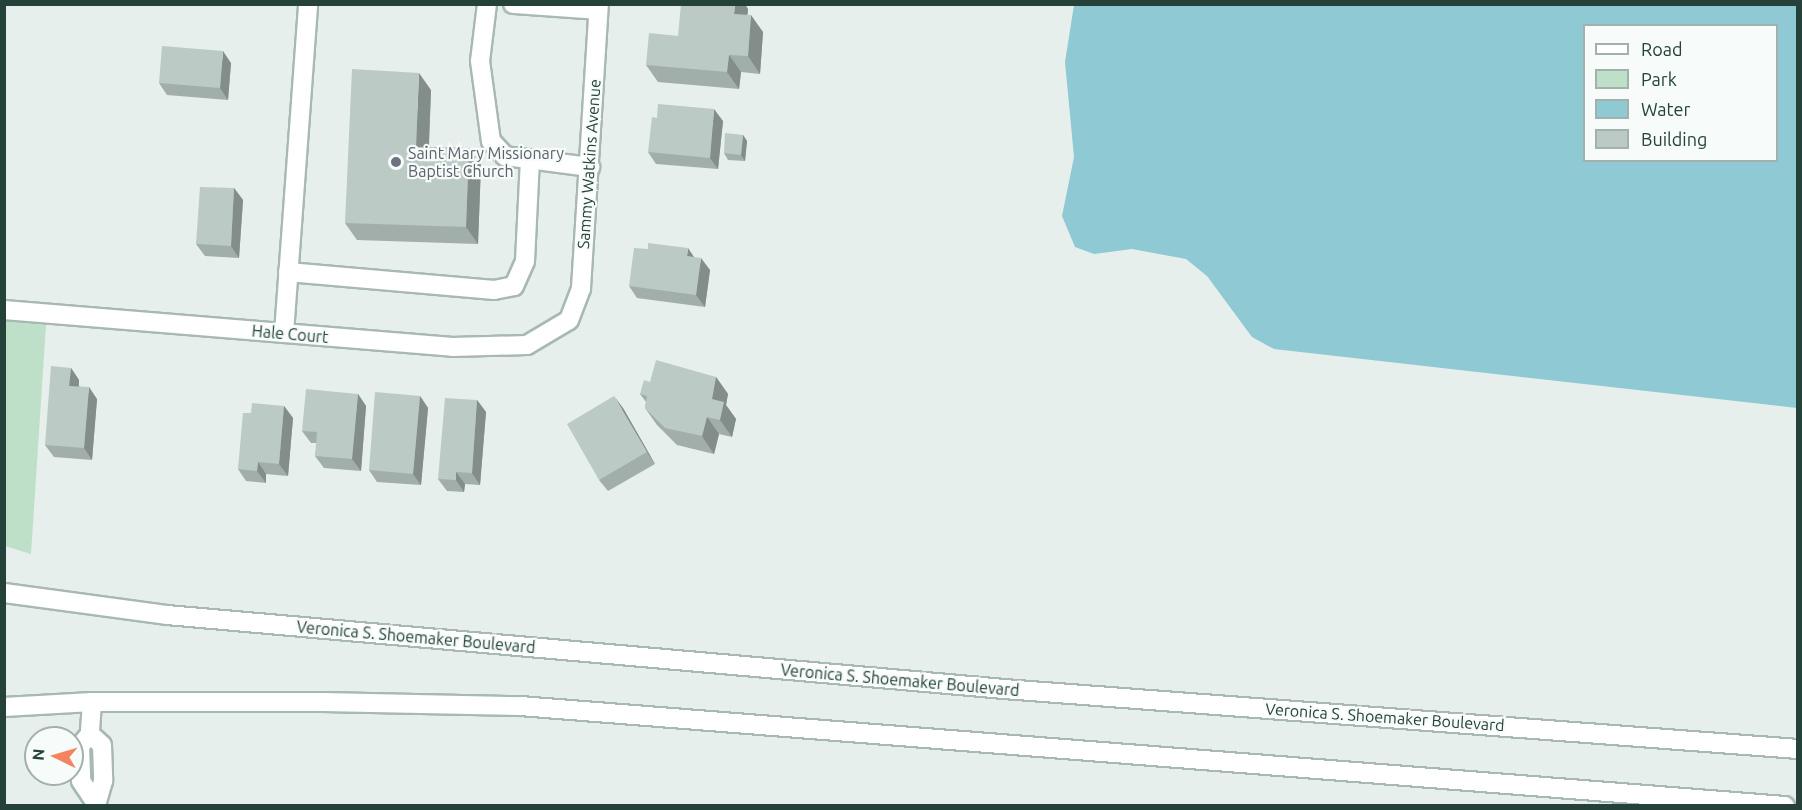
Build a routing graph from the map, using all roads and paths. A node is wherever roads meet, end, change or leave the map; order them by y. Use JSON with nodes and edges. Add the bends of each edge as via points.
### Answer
{"nodes":[{"id":1,"x":308,"y":4,"type":"edge"},
{"id":2,"x":486,"y":4,"type":"edge"},
{"id":3,"x":513,"y":4,"type":"edge"},
{"id":4,"x":598,"y":7,"type":"edge"},
{"id":5,"x":530,"y":160,"type":"junction"},
{"id":6,"x":590,"y":167,"type":"junction"},
{"id":7,"x":288,"y":272,"type":"junction"},
{"id":8,"x":4,"y":310,"type":"edge"},
{"id":9,"x":569,"y":320,"type":"joint"},
{"id":10,"x":284,"y":333,"type":"junction"},
{"id":11,"x":4,"y":593,"type":"edge"},
{"id":12,"x":92,"y":702,"type":"junction"},
{"id":13,"x":4,"y":707,"type":"edge"},
{"id":14,"x":1797,"y":748,"type":"edge"},
{"id":15,"x":96,"y":804,"type":"edge"},
{"id":16,"x":1785,"y":806,"type":"edge"}],
"edges":[{"from":1,"to":7,"type":"street"},
{"from":2,"to":5,"type":"street","via":[[480,61],[491,141],[505,156]]},
{"from":3,"to":4,"type":"street"},
{"from":4,"to":6,"type":"street","name":"Sammy Watkins Avenue"},
{"from":5,"to":6,"type":"street"},
{"from":5,"to":7,"type":"street","via":[[525,261],[514,285],[494,290]]},
{"from":6,"to":9,"type":"street","name":"Sammy Watkins Avenue","via":[[581,288]]},
{"from":7,"to":10,"type":"street"},
{"from":8,"to":10,"type":"street","name":"Hale Court"},
{"from":9,"to":10,"type":"street","name":"Hale Court","via":[[527,345],[493,348]]},
{"from":11,"to":14,"type":"street","name":"Veronica S. Shoemaker Boulevard","via":[[167,615],[945,684]]},
{"from":12,"to":13,"type":"street"},
{"from":12,"to":15,"type":"street","via":[[90,734],[102,745],[103,781]]},
{"from":12,"to":16,"type":"street","via":[[520,706]]}]}
